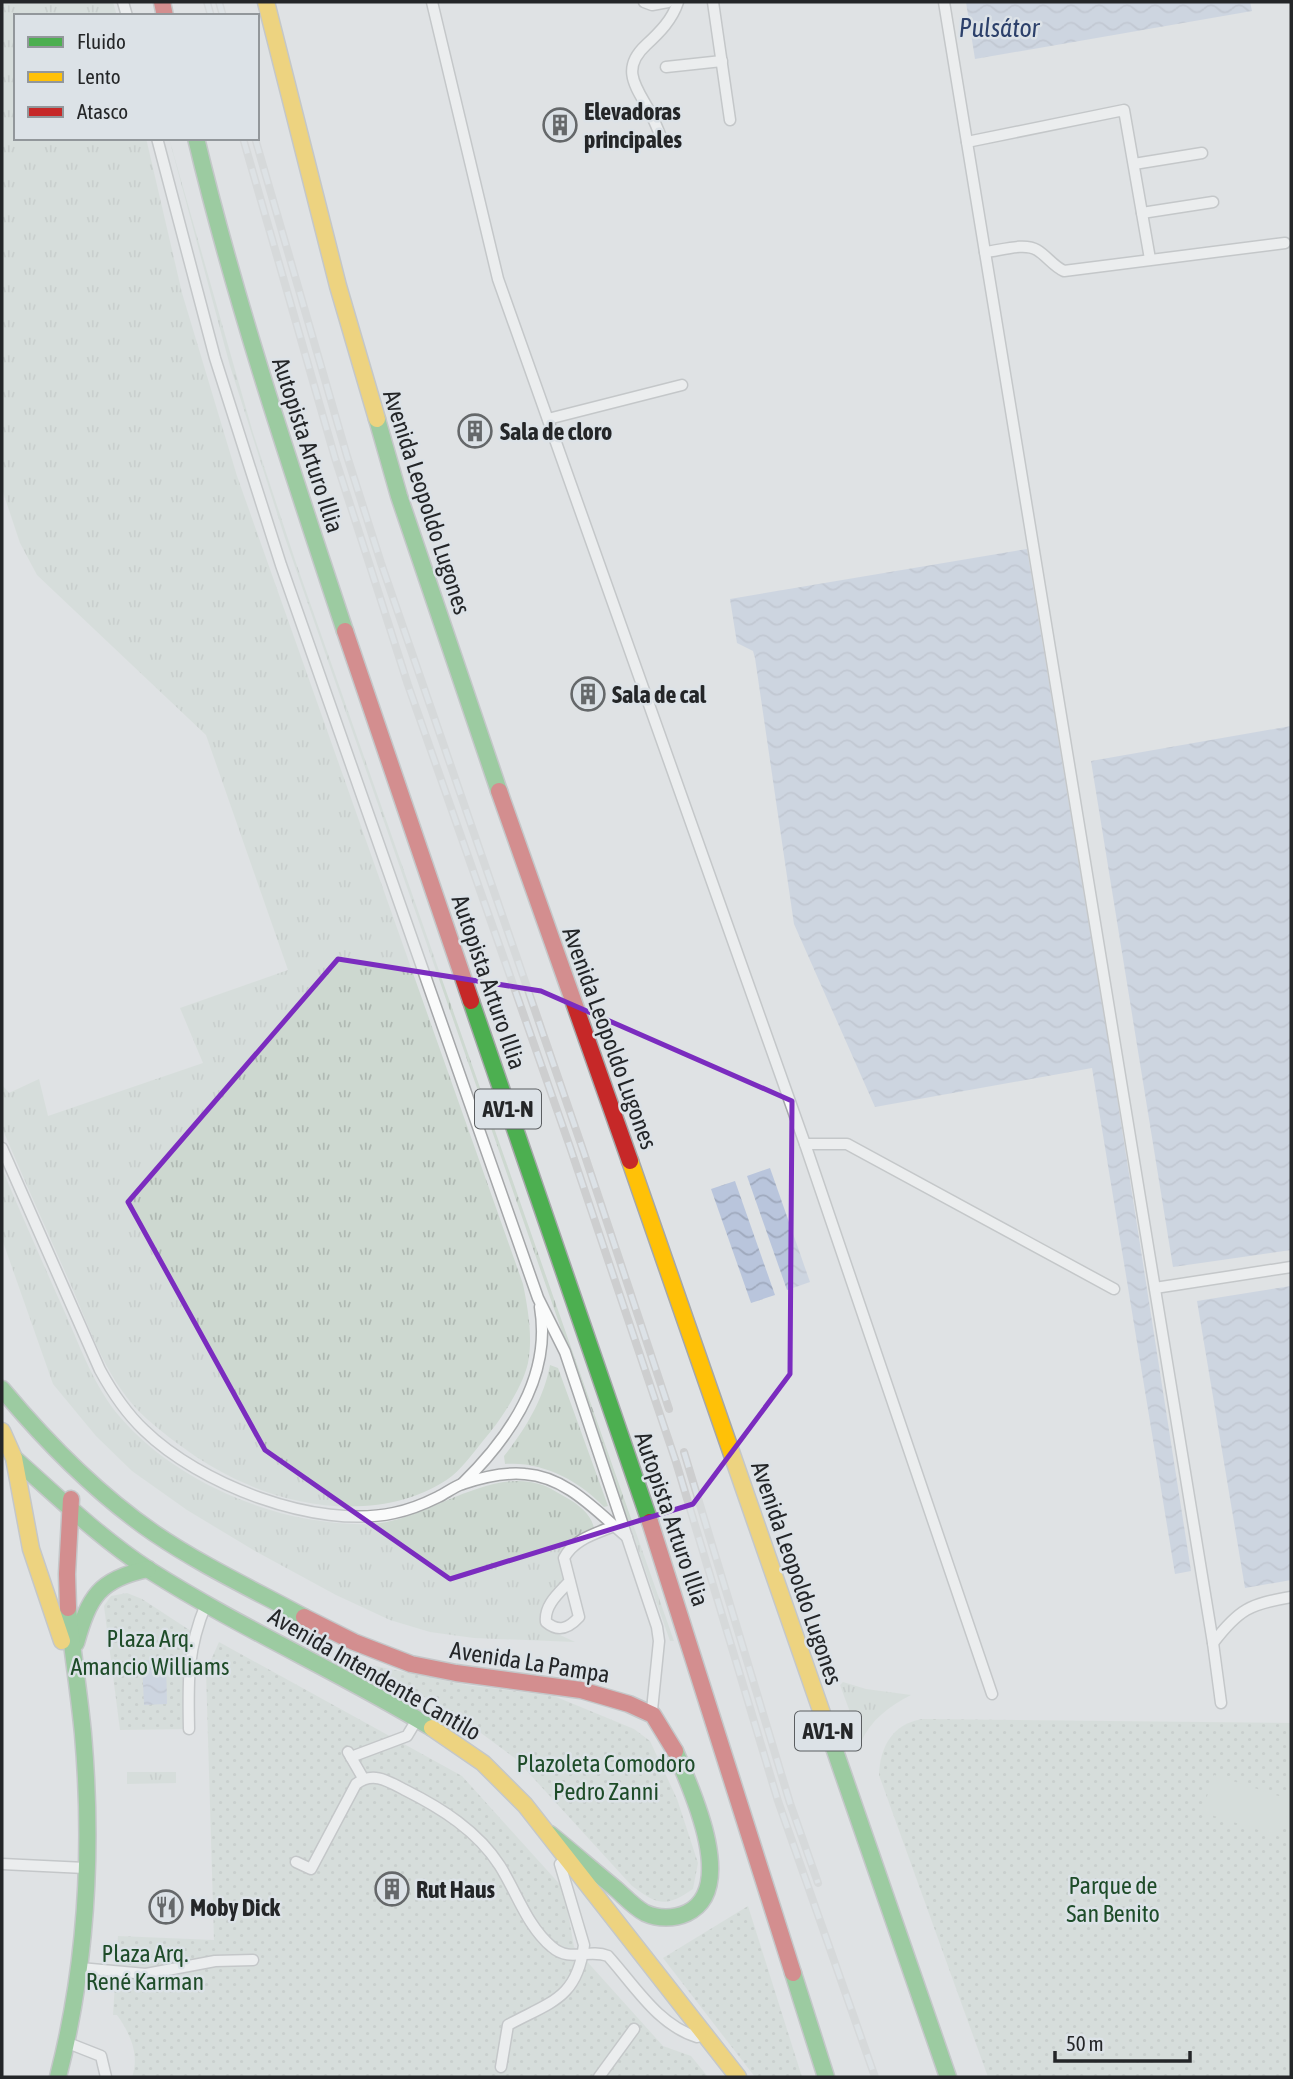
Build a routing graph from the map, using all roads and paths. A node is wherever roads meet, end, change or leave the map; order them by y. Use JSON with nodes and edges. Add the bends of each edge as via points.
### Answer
{"nodes":[{"id":1,"x":266,"y":2,"type":"edge"},
{"id":2,"x":432,"y":2,"type":"edge"},
{"id":3,"x":643,"y":2,"type":"edge"},
{"id":4,"x":668,"y":2,"type":"edge"},
{"id":5,"x":678,"y":2,"type":"edge"},
{"id":6,"x":713,"y":2,"type":"edge"},
{"id":7,"x":944,"y":2,"type":"edge"},
{"id":8,"x":722,"y":61,"type":"junction"},
{"id":9,"x":666,"y":67,"type":"dead end"},
{"id":10,"x":730,"y":120,"type":"dead end"},
{"id":11,"x":158,"y":140,"type":"edge"},
{"id":12,"x":196,"y":140,"type":"edge"},
{"id":13,"x":663,"y":142,"type":"dead end"},
{"id":14,"x":967,"y":142,"type":"junction"},
{"id":15,"x":1202,"y":153,"type":"dead end"},
{"id":16,"x":1134,"y":164,"type":"junction"},
{"id":17,"x":1213,"y":202,"type":"dead end"},
{"id":18,"x":1142,"y":213,"type":"junction"},
{"id":19,"x":1284,"y":243,"type":"dead end"},
{"id":20,"x":985,"y":252,"type":"junction"},
{"id":21,"x":1150,"y":259,"type":"junction"},
{"id":22,"x":682,"y":385,"type":"dead end"},
{"id":23,"x":548,"y":419,"type":"junction"},
{"id":24,"x":805,"y":1144,"type":"junction"},
{"id":25,"x":2,"y":1148,"type":"edge"},
{"id":26,"x":1291,"y":1268,"type":"edge"},
{"id":27,"x":1155,"y":1288,"type":"junction"},
{"id":28,"x":1114,"y":1289,"type":"dead end"},
{"id":29,"x":538,"y":1298,"type":"junction"},
{"id":30,"x":2,"y":1390,"type":"edge"},
{"id":31,"x":2,"y":1432,"type":"edge"},
{"id":32,"x":13,"y":1458,"type":"junction"},
{"id":33,"x":68,"y":1462,"type":"junction"},
{"id":34,"x":462,"y":1484,"type":"junction"},
{"id":35,"x":72,"y":1509,"type":"junction"},
{"id":36,"x":614,"y":1526,"type":"junction"},
{"id":37,"x":629,"y":1539,"type":"junction"},
{"id":38,"x":148,"y":1569,"type":"junction"},
{"id":39,"x":570,"y":1581,"type":"junction"},
{"id":40,"x":1291,"y":1597,"type":"edge"},
{"id":41,"x":206,"y":1604,"type":"junction"},
{"id":42,"x":1213,"y":1643,"type":"junction"},
{"id":43,"x":73,"y":1654,"type":"junction"},
{"id":44,"x":74,"y":1672,"type":"junction"},
{"id":45,"x":992,"y":1694,"type":"dead end"},
{"id":46,"x":1221,"y":1703,"type":"dead end"},
{"id":47,"x":652,"y":1714,"type":"junction"},
{"id":48,"x":417,"y":1719,"type":"junction"},
{"id":49,"x":189,"y":1729,"type":"dead end"},
{"id":50,"x":363,"y":1778,"type":"junction"},
{"id":51,"x":550,"y":1834,"type":"junction"},
{"id":52,"x":296,"y":1862,"type":"dead end"},
{"id":53,"x":2,"y":1864,"type":"edge"},
{"id":54,"x":86,"y":1868,"type":"junction"},
{"id":55,"x":622,"y":1952,"type":"junction"},
{"id":56,"x":582,"y":1956,"type":"junction"},
{"id":57,"x":253,"y":1960,"type":"dead end"},
{"id":58,"x":80,"y":1968,"type":"junction"},
{"id":59,"x":634,"y":2029,"type":"dead end"},
{"id":60,"x":708,"y":2039,"type":"junction"},
{"id":61,"x":68,"y":2043,"type":"junction"},
{"id":62,"x":501,"y":2067,"type":"dead end"},
{"id":63,"x":58,"y":2077,"type":"edge"},
{"id":64,"x":106,"y":2077,"type":"edge"},
{"id":65,"x":599,"y":2077,"type":"edge"},
{"id":66,"x":738,"y":2077,"type":"edge"},
{"id":67,"x":827,"y":2077,"type":"edge"},
{"id":68,"x":948,"y":2077,"type":"edge"}],
"edges":[{"from":1,"to":68,"type":"main road","name":"Avenida Leopoldo Lugones","number":"AV1-N","via":[[338,286],[398,496]]},
{"from":2,"to":23,"type":"lane","via":[[498,279]]},
{"from":3,"to":4,"type":"lane"},
{"from":5,"to":13,"type":"lane","via":[[670,21],[634,59],[631,71]]},
{"from":6,"to":8,"type":"lane"},
{"from":7,"to":14,"type":"lane"},
{"from":8,"to":9,"type":"lane"},
{"from":8,"to":10,"type":"lane"},
{"from":11,"to":29,"type":"lane","via":[[215,358],[281,565]]},
{"from":12,"to":67,"type":"main road","name":"Autopista Arturo Illia","number":"AV1-N","via":[[272,413],[668,1576]]},
{"from":14,"to":16,"type":"lane","via":[[1124,110]]},
{"from":14,"to":20,"type":"lane"},
{"from":15,"to":16,"type":"lane"},
{"from":16,"to":18,"type":"lane"},
{"from":17,"to":18,"type":"lane"},
{"from":18,"to":21,"type":"lane"},
{"from":19,"to":21,"type":"lane"},
{"from":20,"to":21,"type":"lane","via":[[1028,247],[1064,271]]},
{"from":20,"to":27,"type":"lane"},
{"from":22,"to":23,"type":"lane"},
{"from":23,"to":24,"type":"lane"},
{"from":24,"to":28,"type":"lane","via":[[847,1144]]},
{"from":24,"to":45,"type":"lane"},
{"from":25,"to":34,"type":"lane","via":[[100,1370],[128,1413],[162,1446],[230,1486],[313,1512],[392,1513],[435,1499]]},
{"from":26,"to":27,"type":"lane"},
{"from":27,"to":42,"type":"lane"},
{"from":29,"to":34,"type":"lane","via":[[543,1325],[541,1355],[532,1387],[499,1444]]},
{"from":29,"to":37,"type":"lane","via":[[565,1352]]},
{"from":30,"to":33,"type":"main road","name":"Avenida La Pampa"},
{"from":31,"to":32,"type":"main road"},
{"from":32,"to":35,"type":"main road"},
{"from":32,"to":44,"type":"main road","via":[[31,1549]]},
{"from":33,"to":35,"type":"main road"},
{"from":33,"to":47,"type":"main road","name":"Avenida La Pampa","via":[[156,1535],[349,1639],[431,1669],[556,1685],[614,1698]]},
{"from":34,"to":36,"type":"lane","via":[[508,1474],[541,1476],[573,1491]]},
{"from":35,"to":38,"type":"main road"},
{"from":35,"to":43,"type":"main road","via":[[66,1583]]},
{"from":36,"to":37,"type":"lane"},
{"from":36,"to":39,"type":"lane","via":[[569,1548],[564,1558]]},
{"from":37,"to":47,"type":"lane","via":[[659,1642]]},
{"from":38,"to":41,"type":"main road","name":"Avenida Intendente Cantilo"},
{"from":38,"to":43,"type":"main road","via":[[111,1580],[93,1595]]},
{"from":39,"to":39,"type":"lane","via":[[579,1616],[572,1625],[553,1628],[545,1613]]},
{"from":40,"to":42,"type":"lane","via":[[1242,1611]]},
{"from":41,"to":48,"type":"main road","name":"Avenida Intendente Cantilo"},
{"from":41,"to":49,"type":"lane","via":[[189,1658]]},
{"from":42,"to":46,"type":"lane"},
{"from":43,"to":44,"type":"main road"},
{"from":44,"to":54,"type":"main road","via":[[87,1795]]},
{"from":47,"to":51,"type":"main road","via":[[663,1727],[705,1835],[711,1880],[705,1897],[676,1918],[657,1918],[643,1912]]},
{"from":48,"to":50,"type":"lane","via":[[407,1736],[349,1754]]},
{"from":48,"to":51,"type":"main road","name":"Avenida Intendente Cantilo","via":[[490,1769]]},
{"from":50,"to":52,"type":"lane","via":[[311,1869]]},
{"from":50,"to":56,"type":"lane","via":[[383,1779],[448,1814],[499,1865],[550,1946],[561,1954]]},
{"from":51,"to":55,"type":"main road","name":"Avenida Intendente Cantilo"},
{"from":51,"to":56,"type":"lane","via":[[572,1897],[584,1945]]},
{"from":53,"to":54,"type":"lane"},
{"from":54,"to":58,"type":"main road"},
{"from":55,"to":56,"type":"lane"},
{"from":55,"to":60,"type":"main road","name":"Avenida Intendente Cantilo"},
{"from":55,"to":60,"type":"lane","via":[[667,2022],[683,2033]]},
{"from":56,"to":62,"type":"lane","via":[[573,1983],[561,1997],[508,2025]]},
{"from":57,"to":58,"type":"lane","via":[[215,1961],[146,1974]]},
{"from":58,"to":61,"type":"main road"},
{"from":59,"to":65,"type":"lane"},
{"from":60,"to":66,"type":"main road","name":"Avenida Intendente Cantilo"},
{"from":61,"to":63,"type":"main road"},
{"from":61,"to":64,"type":"lane","via":[[101,2056]]}]}
